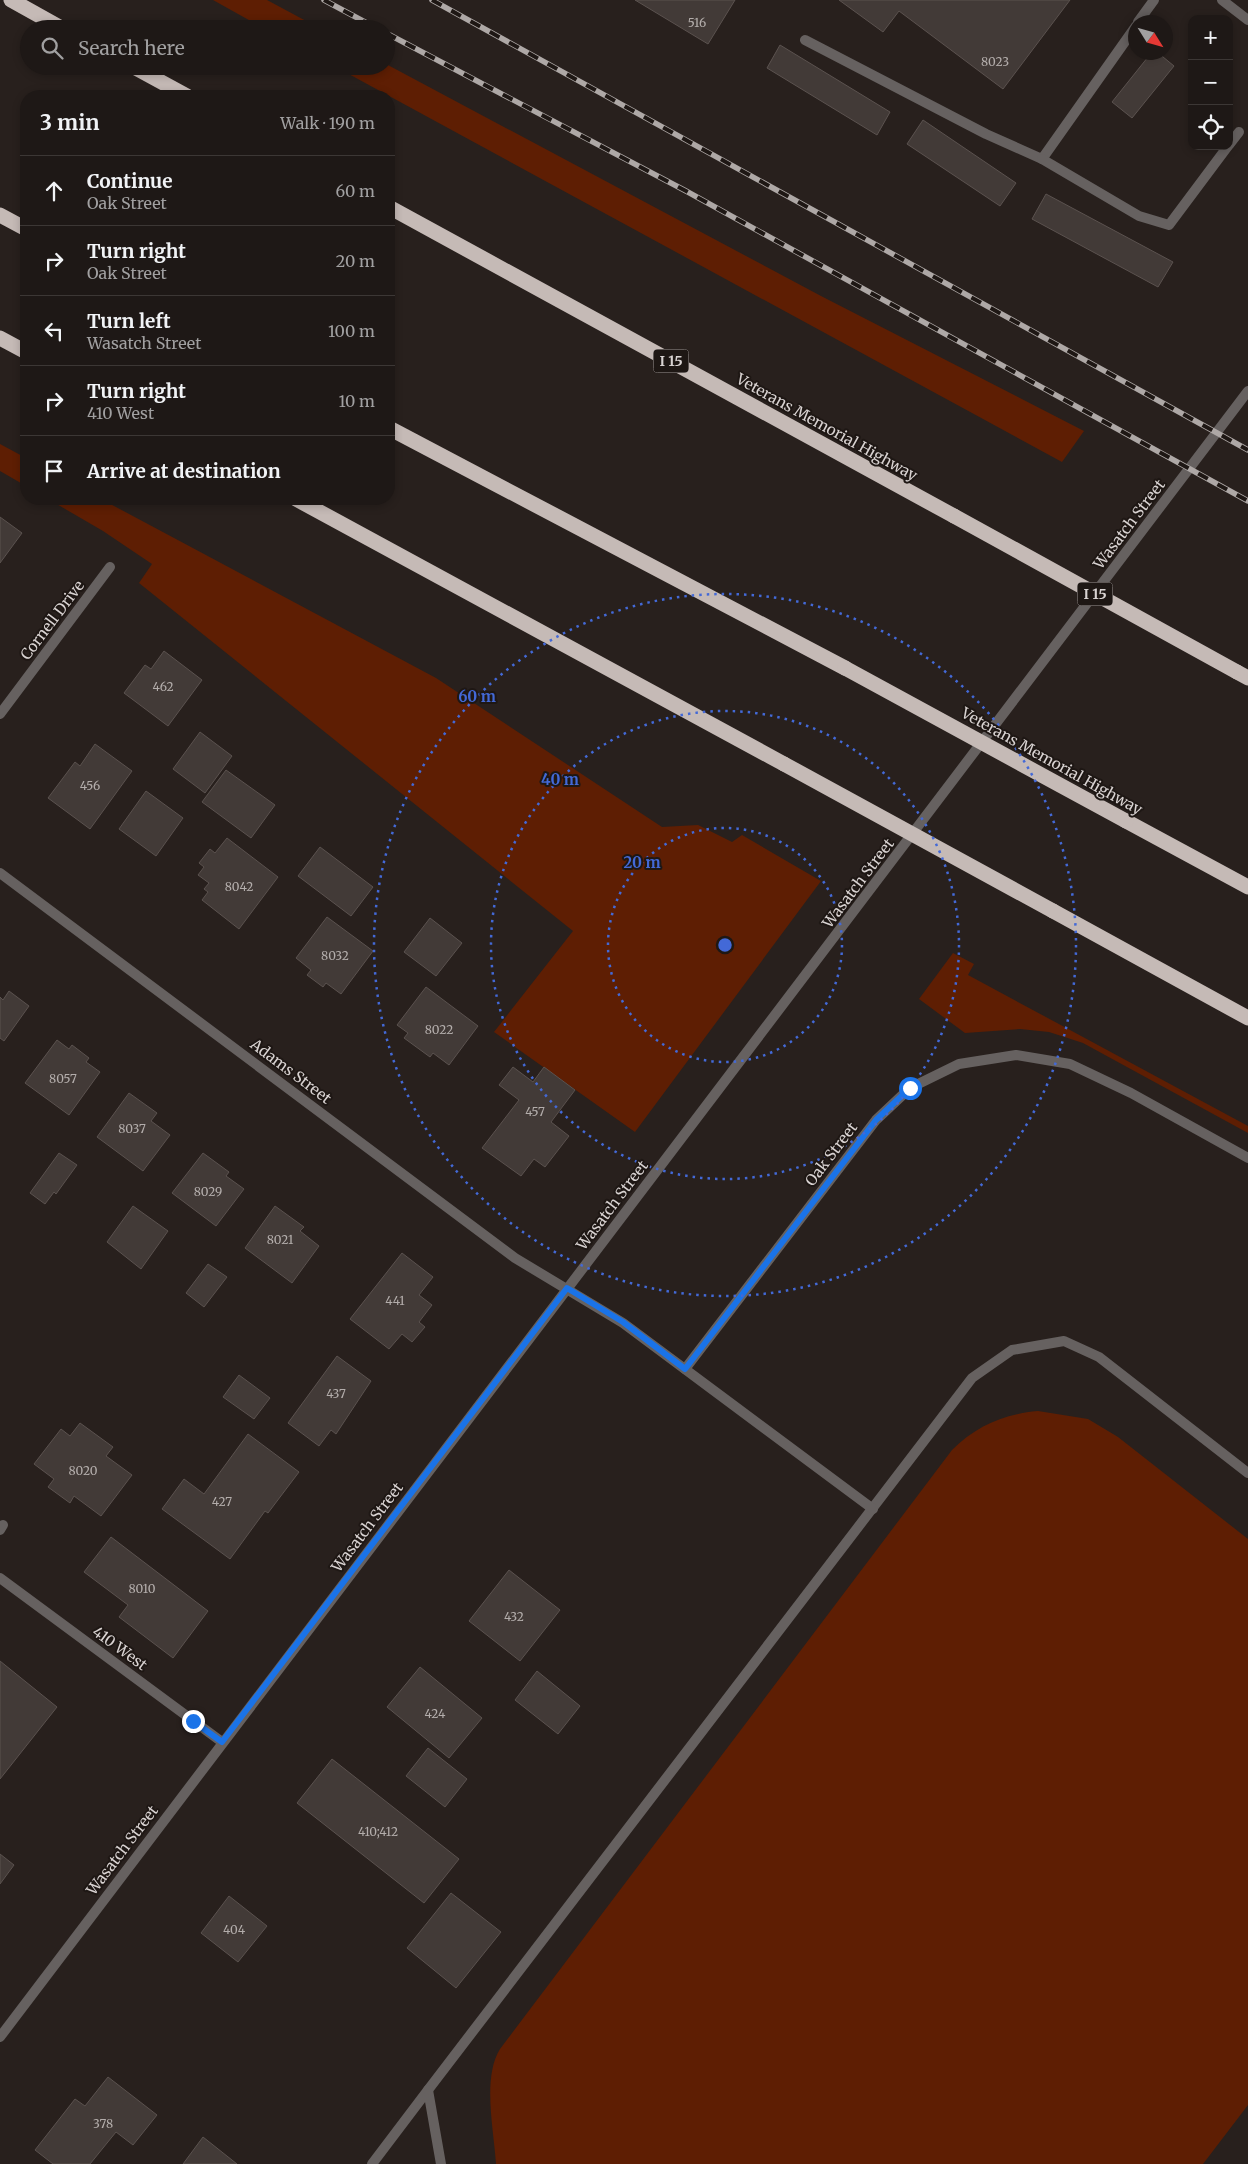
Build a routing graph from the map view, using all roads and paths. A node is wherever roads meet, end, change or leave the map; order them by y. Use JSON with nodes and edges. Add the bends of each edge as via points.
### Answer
{"nodes":[{"id":1,"x":11,"y":0,"type":"edge"},
{"id":2,"x":1154,"y":0,"type":"edge"},
{"id":3,"x":1222,"y":0,"type":"edge"},
{"id":4,"x":1143,"y":15,"type":"edge"},
{"id":5,"x":47,"y":20,"type":"edge"},
{"id":6,"x":1248,"y":20,"type":"edge"},
{"id":7,"x":1128,"y":37,"type":"edge"},
{"id":8,"x":805,"y":40,"type":"dead end"},
{"id":9,"x":148,"y":75,"type":"edge"},
{"id":10,"x":175,"y":90,"type":"edge"},
{"id":11,"x":1239,"y":132,"type":"dead end"},
{"id":12,"x":1233,"y":140,"type":"edge"},
{"id":13,"x":1226,"y":150,"type":"edge"},
{"id":14,"x":1042,"y":159,"type":"junction"},
{"id":15,"x":395,"y":210,"type":"edge"},
{"id":16,"x":0,"y":215,"type":"edge"},
{"id":17,"x":20,"y":226,"type":"edge"},
{"id":18,"x":0,"y":338,"type":"edge"},
{"id":19,"x":20,"y":349,"type":"edge"},
{"id":20,"x":1248,"y":391,"type":"edge"},
{"id":21,"x":395,"y":431,"type":"edge"},
{"id":22,"x":307,"y":505,"type":"edge"},
{"id":23,"x":110,"y":567,"type":"dead end"},
{"id":24,"x":1243,"y":675,"type":"edge"},
{"id":25,"x":0,"y":714,"type":"edge"},
{"id":26,"x":0,"y":873,"type":"edge"},
{"id":27,"x":1248,"y":887,"type":"edge"},
{"id":28,"x":1248,"y":1018,"type":"edge"},
{"id":29,"x":1248,"y":1158,"type":"edge"},
{"id":30,"x":567,"y":1288,"type":"junction"},
{"id":31,"x":685,"y":1369,"type":"junction"},
{"id":32,"x":1248,"y":1473,"type":"edge"},
{"id":33,"x":873,"y":1509,"type":"junction"},
{"id":34,"x":0,"y":1578,"type":"edge"},
{"id":35,"x":222,"y":1742,"type":"junction"},
{"id":36,"x":0,"y":2036,"type":"edge"},
{"id":37,"x":428,"y":2090,"type":"junction"},
{"id":38,"x":372,"y":2164,"type":"edge"},
{"id":39,"x":440,"y":2164,"type":"edge"}],
"edges":[{"from":1,"to":5,"type":"highway"},
{"from":2,"to":4,"type":"street"},
{"from":3,"to":6,"type":"street"},
{"from":7,"to":14,"type":"street"},
{"from":8,"to":14,"type":"street","via":[[986,134]]},
{"from":9,"to":10,"type":"highway"},
{"from":11,"to":12,"type":"street"},
{"from":13,"to":14,"type":"street","via":[[1169,225],[1139,216]]},
{"from":15,"to":24,"type":"highway","name":"Veterans Memorial Highway","number":"I 15","bridge":true},
{"from":16,"to":17,"type":"highway"},
{"from":18,"to":19,"type":"highway"},
{"from":20,"to":30,"type":"street","name":"Wasatch Street"},
{"from":21,"to":27,"type":"highway","name":"Veterans Memorial Highway","bridge":true,"via":[[845,668]]},
{"from":22,"to":28,"type":"highway","bridge":true},
{"from":23,"to":25,"type":"street","name":"Cornell Drive"},
{"from":26,"to":30,"type":"street","name":"Adams Street","via":[[516,1258]]},
{"from":29,"to":31,"type":"street","name":"Oak Street","via":[[1131,1093],[1070,1064],[1016,1055],[959,1064],[910,1088],[876,1120]]},
{"from":30,"to":31,"type":"street","via":[[623,1322]]},
{"from":30,"to":35,"type":"street","name":"Wasatch Street"},
{"from":31,"to":33,"type":"street"},
{"from":32,"to":33,"type":"street","via":[[1099,1357],[1064,1341],[1012,1350],[972,1378]]},
{"from":33,"to":37,"type":"street"},
{"from":34,"to":35,"type":"street","name":"410 West"},
{"from":35,"to":36,"type":"street","name":"Wasatch Street"},
{"from":37,"to":38,"type":"street"},
{"from":37,"to":39,"type":"street"}]}
